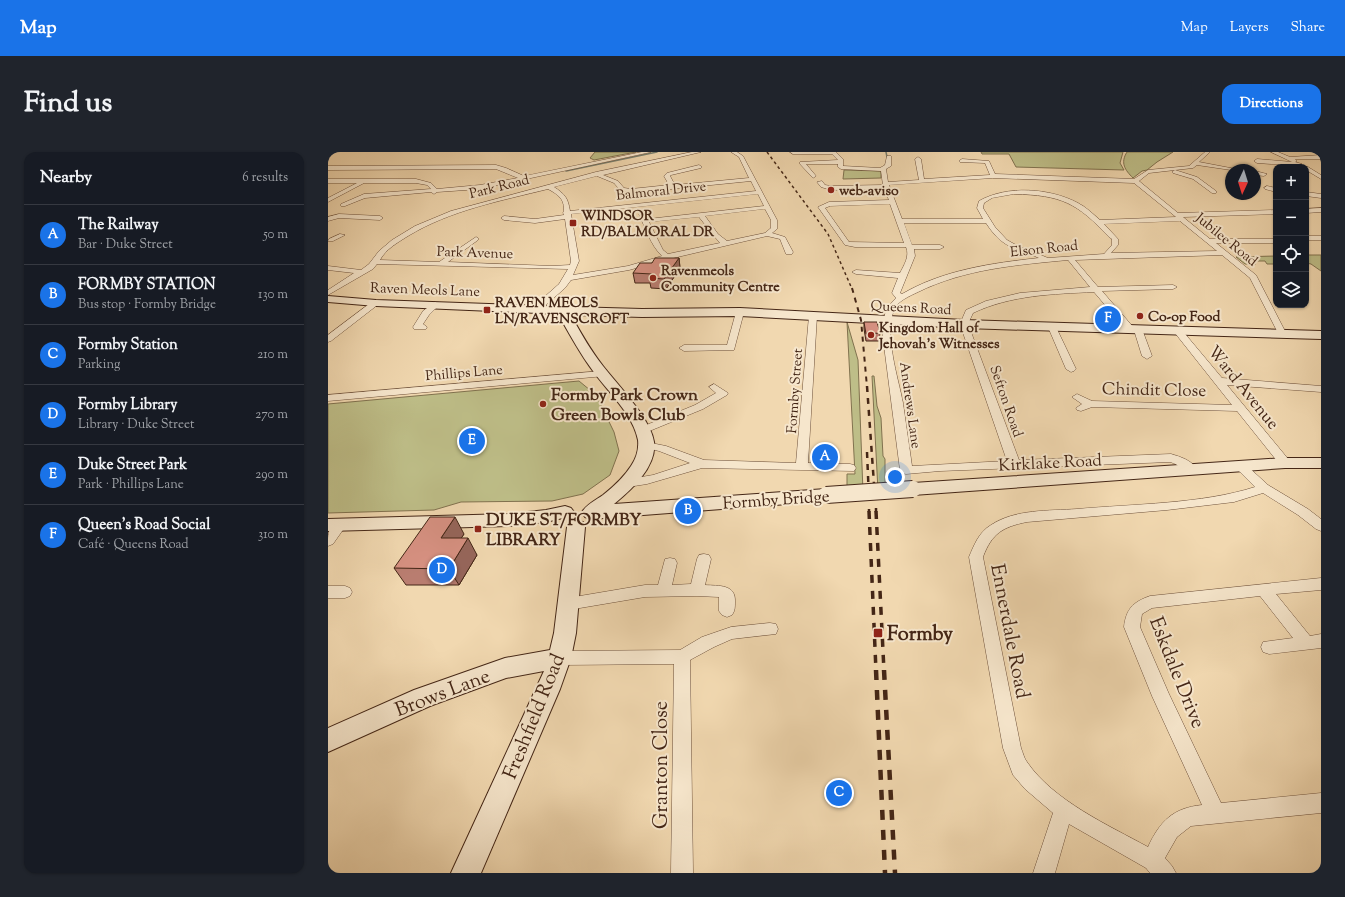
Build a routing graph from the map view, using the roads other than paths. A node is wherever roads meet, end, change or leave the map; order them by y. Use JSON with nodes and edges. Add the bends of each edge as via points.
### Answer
{"nodes":[{"id":1,"x":649,"y":152,"type":"edge"},
{"id":2,"x":699,"y":152,"type":"edge"},
{"id":3,"x":733,"y":152,"type":"edge"},
{"id":4,"x":792,"y":152,"type":"edge"},
{"id":5,"x":834,"y":152,"type":"edge"},
{"id":6,"x":1208,"y":152,"type":"edge"},
{"id":7,"x":1273,"y":152,"type":"edge"},
{"id":8,"x":981,"y":156,"type":"dead end"},
{"id":9,"x":889,"y":157,"type":"dead end"},
{"id":10,"x":1321,"y":157,"type":"edge"},
{"id":11,"x":1290,"y":158,"type":"junction"},
{"id":12,"x":918,"y":159,"type":"dead end"},
{"id":13,"x":962,"y":161,"type":"dead end"},
{"id":14,"x":1257,"y":161,"type":"dead end"},
{"id":15,"x":840,"y":162,"type":"junction"},
{"id":16,"x":986,"y":162,"type":"junction"},
{"id":17,"x":1195,"y":163,"type":"junction"},
{"id":18,"x":1299,"y":164,"type":"joint"},
{"id":19,"x":699,"y":167,"type":"dead end"},
{"id":20,"x":328,"y":168,"type":"edge"},
{"id":21,"x":386,"y":168,"type":"junction"},
{"id":22,"x":1225,"y":168,"type":"edge"},
{"id":23,"x":882,"y":169,"type":"junction"},
{"id":24,"x":1169,"y":170,"type":"junction"},
{"id":25,"x":1309,"y":170,"type":"edge"},
{"id":26,"x":539,"y":174,"type":"junction"},
{"id":27,"x":596,"y":174,"type":"junction"},
{"id":28,"x":1261,"y":174,"type":"edge"},
{"id":29,"x":1264,"y":174,"type":"dead end"},
{"id":30,"x":814,"y":175,"type":"dead end"},
{"id":31,"x":993,"y":176,"type":"junction"},
{"id":32,"x":1004,"y":176,"type":"junction"},
{"id":33,"x":1321,"y":177,"type":"edge"},
{"id":34,"x":523,"y":178,"type":"junction"},
{"id":35,"x":752,"y":179,"type":"junction"},
{"id":36,"x":1135,"y":180,"type":"junction"},
{"id":37,"x":328,"y":181,"type":"edge"},
{"id":38,"x":364,"y":181,"type":"junction"},
{"id":39,"x":922,"y":181,"type":"junction"},
{"id":40,"x":820,"y":182,"type":"dead end"},
{"id":41,"x":1008,"y":182,"type":"dead end"},
{"id":42,"x":561,"y":183,"type":"junction"},
{"id":43,"x":887,"y":186,"type":"junction"},
{"id":44,"x":549,"y":187,"type":"junction"},
{"id":45,"x":673,"y":187,"type":"junction"},
{"id":46,"x":1267,"y":188,"type":"dead end"},
{"id":47,"x":653,"y":189,"type":"junction"},
{"id":48,"x":1273,"y":189,"type":"edge"},
{"id":49,"x":434,"y":192,"type":"junction"},
{"id":50,"x":758,"y":192,"type":"junction"},
{"id":51,"x":1214,"y":192,"type":"dead end"},
{"id":52,"x":1309,"y":194,"type":"edge"},
{"id":53,"x":1321,"y":196,"type":"edge"},
{"id":54,"x":330,"y":198,"type":"edge"},
{"id":55,"x":661,"y":202,"type":"junction"},
{"id":56,"x":893,"y":202,"type":"junction"},
{"id":57,"x":343,"y":205,"type":"dead end"},
{"id":58,"x":638,"y":205,"type":"junction"},
{"id":59,"x":767,"y":208,"type":"junction"},
{"id":60,"x":1321,"y":210,"type":"edge"},
{"id":61,"x":1309,"y":211,"type":"edge"},
{"id":62,"x":1273,"y":212,"type":"edge"},
{"id":63,"x":567,"y":215,"type":"junction"},
{"id":64,"x":701,"y":215,"type":"junction"},
{"id":65,"x":380,"y":217,"type":"dead end"},
{"id":66,"x":1179,"y":217,"type":"junction"},
{"id":67,"x":504,"y":218,"type":"dead end"},
{"id":68,"x":328,"y":219,"type":"edge"},
{"id":69,"x":645,"y":221,"type":"junction"},
{"id":70,"x":900,"y":221,"type":"junction"},
{"id":71,"x":989,"y":221,"type":"junction"},
{"id":72,"x":1097,"y":222,"type":"junction"},
{"id":73,"x":767,"y":234,"type":"junction"},
{"id":74,"x":1309,"y":238,"type":"edge"},
{"id":75,"x":1321,"y":238,"type":"edge"},
{"id":76,"x":475,"y":239,"type":"dead end"},
{"id":77,"x":1273,"y":241,"type":"edge"},
{"id":78,"x":1210,"y":242,"type":"junction"},
{"id":79,"x":726,"y":244,"type":"junction"},
{"id":80,"x":909,"y":246,"type":"junction"},
{"id":81,"x":940,"y":247,"type":"dead end"},
{"id":82,"x":789,"y":252,"type":"dead end"},
{"id":83,"x":1223,"y":253,"type":"junction"},
{"id":84,"x":1110,"y":256,"type":"junction"},
{"id":85,"x":667,"y":257,"type":"junction"},
{"id":86,"x":1070,"y":258,"type":"junction"},
{"id":87,"x":1047,"y":260,"type":"junction"},
{"id":88,"x":376,"y":262,"type":"junction"},
{"id":89,"x":441,"y":264,"type":"junction"},
{"id":90,"x":573,"y":266,"type":"junction"},
{"id":91,"x":328,"y":268,"type":"edge"},
{"id":92,"x":362,"y":272,"type":"junction"},
{"id":93,"x":856,"y":272,"type":"dead end"},
{"id":94,"x":904,"y":276,"type":"junction"},
{"id":95,"x":568,"y":278,"type":"junction"},
{"id":96,"x":1173,"y":287,"type":"dead end"},
{"id":97,"x":1096,"y":289,"type":"junction"},
{"id":98,"x":328,"y":292,"type":"edge"},
{"id":99,"x":901,"y":298,"type":"junction"},
{"id":100,"x":328,"y":299,"type":"edge"},
{"id":101,"x":376,"y":303,"type":"junction"},
{"id":102,"x":434,"y":305,"type":"junction"},
{"id":103,"x":536,"y":309,"type":"junction"},
{"id":104,"x":570,"y":311,"type":"junction"},
{"id":105,"x":740,"y":312,"type":"junction"},
{"id":106,"x":813,"y":316,"type":"junction"},
{"id":107,"x":857,"y":319,"type":"joint"},
{"id":108,"x":886,"y":321,"type":"junction"},
{"id":109,"x":964,"y":324,"type":"junction"},
{"id":110,"x":423,"y":327,"type":"dead end"},
{"id":111,"x":1052,"y":327,"type":"junction"},
{"id":112,"x":1134,"y":329,"type":"junction"},
{"id":113,"x":1178,"y":331,"type":"junction"},
{"id":114,"x":1282,"y":333,"type":"junction"},
{"id":115,"x":1321,"y":335,"type":"edge"},
{"id":116,"x":328,"y":339,"type":"edge"},
{"id":117,"x":684,"y":348,"type":"dead end"},
{"id":118,"x":1147,"y":356,"type":"dead end"},
{"id":119,"x":1071,"y":369,"type":"dead end"},
{"id":120,"x":602,"y":374,"type":"junction"},
{"id":121,"x":1219,"y":381,"type":"junction"},
{"id":122,"x":714,"y":387,"type":"dead end"},
{"id":123,"x":1321,"y":389,"type":"edge"},
{"id":124,"x":1077,"y":397,"type":"dead end"},
{"id":125,"x":328,"y":398,"type":"edge"},
{"id":126,"x":1240,"y":408,"type":"junction"},
{"id":127,"x":644,"y":438,"type":"junction"},
{"id":128,"x":1285,"y":463,"type":"junction"},
{"id":129,"x":1321,"y":463,"type":"edge"},
{"id":130,"x":702,"y":464,"type":"junction"},
{"id":131,"x":1014,"y":464,"type":"junction"},
{"id":132,"x":1240,"y":466,"type":"junction"},
{"id":133,"x":802,"y":467,"type":"junction"},
{"id":134,"x":850,"y":468,"type":"dead end"},
{"id":135,"x":1190,"y":469,"type":"junction"},
{"id":136,"x":906,"y":470,"type":"joint"},
{"id":137,"x":628,"y":483,"type":"junction"},
{"id":138,"x":913,"y":488,"type":"joint"},
{"id":139,"x":1264,"y":488,"type":"junction"},
{"id":140,"x":588,"y":511,"type":"junction"},
{"id":141,"x":567,"y":521,"type":"junction"},
{"id":142,"x":334,"y":524,"type":"edge"},
{"id":143,"x":1321,"y":526,"type":"edge"},
{"id":144,"x":328,"y":541,"type":"edge"},
{"id":145,"x":704,"y":559,"type":"dead end"},
{"id":146,"x":670,"y":564,"type":"dead end"},
{"id":147,"x":1321,"y":584,"type":"edge"},
{"id":148,"x":664,"y":590,"type":"junction"},
{"id":149,"x":697,"y":590,"type":"junction"},
{"id":150,"x":1264,"y":590,"type":"junction"},
{"id":151,"x":328,"y":592,"type":"edge"},
{"id":152,"x":345,"y":592,"type":"dead end"},
{"id":153,"x":568,"y":604,"type":"junction"},
{"id":154,"x":727,"y":611,"type":"dead end"},
{"id":155,"x":770,"y":629,"type":"dead end"},
{"id":156,"x":1314,"y":641,"type":"edge"},
{"id":157,"x":1269,"y":647,"type":"dead end"},
{"id":158,"x":682,"y":657,"type":"junction"},
{"id":159,"x":560,"y":658,"type":"junction"},
{"id":160,"x":328,"y":740,"type":"edge"},
{"id":161,"x":1321,"y":803,"type":"edge"},
{"id":162,"x":1064,"y":810,"type":"junction"},
{"id":163,"x":1216,"y":813,"type":"junction"},
{"id":164,"x":1159,"y":867,"type":"edge"},
{"id":165,"x":466,"y":873,"type":"edge"},
{"id":166,"x":682,"y":873,"type":"edge"},
{"id":167,"x":1044,"y":873,"type":"edge"}],
"edges":[{"from":1,"to":26,"type":"street"},
{"from":2,"to":27,"type":"street","name":"Park Road"},
{"from":3,"to":35,"type":"street","via":[[741,156]]},
{"from":4,"to":5,"type":"street"},
{"from":5,"to":15,"type":"street"},
{"from":6,"to":17,"type":"street"},
{"from":7,"to":11,"type":"street"},
{"from":8,"to":16,"type":"street"},
{"from":9,"to":23,"type":"street","via":[[888,166]]},
{"from":10,"to":11,"type":"street"},
{"from":11,"to":18,"type":"street"},
{"from":12,"to":39,"type":"street"},
{"from":13,"to":16,"type":"street"},
{"from":14,"to":18,"type":"street"},
{"from":15,"to":23,"type":"street","via":[[840,166],[845,168]]},
{"from":15,"to":30,"type":"street","via":[[802,163]]},
{"from":16,"to":31,"type":"street"},
{"from":17,"to":22,"type":"street"},
{"from":17,"to":24,"type":"street","via":[[1188,168]]},
{"from":19,"to":45,"type":"street","via":[[668,174],[666,176]]},
{"from":20,"to":21,"type":"street"},
{"from":21,"to":34,"type":"street","via":[[496,167],[504,168]]},
{"from":21,"to":38,"type":"street"},
{"from":23,"to":43,"type":"street","via":[[885,171]]},
{"from":24,"to":36,"type":"street","via":[[1148,172]]},
{"from":24,"to":51,"type":"street","via":[[1195,178]]},
{"from":25,"to":33,"type":"street"},
{"from":26,"to":34,"type":"street"},
{"from":26,"to":42,"type":"street"},
{"from":27,"to":42,"type":"street","name":"Park Road"},
{"from":27,"to":47,"type":"street","via":[[616,182],[622,190]]},
{"from":28,"to":29,"type":"street"},
{"from":31,"to":32,"type":"street"},
{"from":31,"to":39,"type":"street"},
{"from":32,"to":36,"type":"street"},
{"from":32,"to":41,"type":"street"},
{"from":34,"to":49,"type":"street","via":[[480,187]]},
{"from":35,"to":45,"type":"street"},
{"from":35,"to":50,"type":"street"},
{"from":36,"to":66,"type":"street","name":"Jubilee Road"},
{"from":37,"to":38,"type":"street"},
{"from":38,"to":49,"type":"street","via":[[420,182],[429,184]]},
{"from":38,"to":54,"type":"street"},
{"from":39,"to":43,"type":"street"},
{"from":40,"to":43,"type":"street","via":[[823,186],[831,188]]},
{"from":42,"to":44,"type":"street","name":"Park Road"},
{"from":43,"to":56,"type":"street"},
{"from":44,"to":63,"type":"street","via":[[561,194],[565,200]]},
{"from":44,"to":88,"type":"street","name":"Park Road","via":[[474,205],[436,219],[383,250]]},
{"from":45,"to":47,"type":"street"},
{"from":46,"to":48,"type":"street"},
{"from":47,"to":55,"type":"street"},
{"from":49,"to":57,"type":"street","via":[[364,196]]},
{"from":50,"to":55,"type":"street","name":"Balmoral Drive"},
{"from":50,"to":59,"type":"street"},
{"from":52,"to":53,"type":"street"},
{"from":55,"to":58,"type":"street","name":"Balmoral Drive"},
{"from":56,"to":70,"type":"street"},
{"from":56,"to":80,"type":"street","via":[[829,204],[821,207],[847,244]]},
{"from":58,"to":63,"type":"street","name":"Balmoral Drive"},
{"from":58,"to":69,"type":"street"},
{"from":59,"to":64,"type":"street"},
{"from":59,"to":73,"type":"street","via":[[774,223],[774,229]]},
{"from":60,"to":61,"type":"street"},
{"from":62,"to":66,"type":"street"},
{"from":63,"to":67,"type":"street","name":"Balmoral Drive","via":[[535,221]]},
{"from":63,"to":90,"type":"street","via":[[575,256]]},
{"from":64,"to":69,"type":"street"},
{"from":64,"to":79,"type":"street"},
{"from":65,"to":68,"type":"street","via":[[339,216]]},
{"from":66,"to":72,"type":"street"},
{"from":66,"to":78,"type":"street","name":"Jubilee Road"},
{"from":69,"to":85,"type":"street","via":[[660,251]]},
{"from":70,"to":71,"type":"street"},
{"from":70,"to":80,"type":"street"},
{"from":71,"to":72,"type":"street","via":[[980,208],[981,202],[1016,190],[1070,202],[1081,207]]},
{"from":71,"to":87,"type":"street","via":[[999,236],[1010,245]]},
{"from":72,"to":84,"type":"street","via":[[1115,239],[1115,245],[1108,253]]},
{"from":73,"to":79,"type":"street"},
{"from":73,"to":82,"type":"street","via":[[783,238]]},
{"from":74,"to":75,"type":"street"},
{"from":76,"to":89,"type":"street"},
{"from":77,"to":78,"type":"street"},
{"from":78,"to":83,"type":"street","name":"Jubilee Road"},
{"from":79,"to":85,"type":"street"},
{"from":80,"to":81,"type":"street"},
{"from":80,"to":94,"type":"street","via":[[911,256]]},
{"from":83,"to":84,"type":"street","name":"Elson Road"},
{"from":83,"to":114,"type":"street","name":"Jubilee Road","via":[[1254,279]]},
{"from":84,"to":86,"type":"street","name":"Elson Road"},
{"from":85,"to":95,"type":"street","via":[[606,273]]},
{"from":86,"to":87,"type":"street","name":"Elson Road"},
{"from":86,"to":97,"type":"street"},
{"from":87,"to":99,"type":"street","name":"Elson Road","via":[[986,267],[956,274],[924,285]]},
{"from":88,"to":89,"type":"street","name":"Park Avenue"},
{"from":88,"to":92,"type":"street","name":"Park Road"},
{"from":89,"to":90,"type":"street","name":"Park Avenue","via":[[552,268]]},
{"from":90,"to":95,"type":"street"},
{"from":91,"to":92,"type":"street"},
{"from":92,"to":98,"type":"street","name":"Park Road"},
{"from":93,"to":94,"type":"street"},
{"from":94,"to":99,"type":"street","via":[[896,294]]},
{"from":95,"to":103,"type":"street"},
{"from":96,"to":97,"type":"street"},
{"from":97,"to":109,"type":"street","via":[[1041,292],[1000,300],[967,314],[963,318]]},
{"from":97,"to":112,"type":"street"},
{"from":99,"to":108,"type":"street","name":"Elson Road","via":[[893,304]]},
{"from":100,"to":101,"type":"street","name":"Raven Meols Lane"},
{"from":101,"to":102,"type":"street","name":"Raven Meols Lane"},
{"from":101,"to":116,"type":"street"},
{"from":102,"to":103,"type":"street","name":"Raven Meols Lane"},
{"from":102,"to":110,"type":"street","via":[[418,327]]},
{"from":103,"to":104,"type":"street","name":"Raven Meols Lane"},
{"from":104,"to":105,"type":"street","name":"Raven Meols Lane"},
{"from":104,"to":120,"type":"street","via":[[567,319]]},
{"from":105,"to":106,"type":"street","name":"Raven Meols Lane"},
{"from":105,"to":117,"type":"street","via":[[731,348]]},
{"from":106,"to":107,"type":"street","name":"Raven Meols Lane"},
{"from":106,"to":133,"type":"street","name":"Formby Street"},
{"from":107,"to":108,"type":"street","name":"Queens Road"},
{"from":108,"to":109,"type":"street","name":"Queens Road"},
{"from":108,"to":136,"type":"street","name":"Andrews Lane"},
{"from":109,"to":111,"type":"street","name":"Queens Road"},
{"from":109,"to":131,"type":"street","name":"Sefton Road"},
{"from":111,"to":112,"type":"street","name":"Queens Road"},
{"from":111,"to":119,"type":"street"},
{"from":112,"to":113,"type":"street","name":"Queens Road"},
{"from":112,"to":118,"type":"street"},
{"from":113,"to":114,"type":"street","name":"Queens Road"},
{"from":113,"to":121,"type":"street","name":"Ward Avenue"},
{"from":114,"to":115,"type":"street","name":"Queens Road"},
{"from":120,"to":125,"type":"street","name":"Phillips Lane"},
{"from":120,"to":127,"type":"street","via":[[623,400]]},
{"from":121,"to":123,"type":"street"},
{"from":121,"to":126,"type":"street","name":"Ward Avenue"},
{"from":122,"to":127,"type":"street","via":[[723,393]]},
{"from":124,"to":126,"type":"street","name":"Chindit Close","via":[[1085,406]]},
{"from":126,"to":128,"type":"street","name":"Ward Avenue"},
{"from":127,"to":130,"type":"street"},
{"from":127,"to":137,"type":"street","via":[[640,465]]},
{"from":128,"to":129,"type":"street","name":"Kirklake Road"},
{"from":128,"to":132,"type":"street","name":"Kirklake Road"},
{"from":130,"to":133,"type":"street"},
{"from":130,"to":137,"type":"street","via":[[655,480]]},
{"from":131,"to":135,"type":"street","name":"Kirklake Road","via":[[1171,458],[1181,461]]},
{"from":131,"to":136,"type":"street","name":"Kirklake Road"},
{"from":132,"to":135,"type":"street","name":"Kirklake Road"},
{"from":132,"to":139,"type":"street"},
{"from":133,"to":134,"type":"street"},
{"from":135,"to":138,"type":"street","name":"Kirklake Road"},
{"from":137,"to":140,"type":"street"},
{"from":138,"to":140,"type":"street","name":"Formby Bridge","bridge":true},
{"from":139,"to":143,"type":"street"},
{"from":139,"to":162,"type":"street","name":"Ennerdale Road","via":[[1234,498],[1027,517],[1004,522],[989,533],[980,544],[976,557],[1012,748],[1020,768]]},
{"from":140,"to":141,"type":"street","via":[[589,520],[585,523]]},
{"from":141,"to":142,"type":"street"},
{"from":141,"to":153,"type":"street","name":"Freshfield Road"},
{"from":142,"to":144,"type":"street"},
{"from":145,"to":149,"type":"street"},
{"from":146,"to":148,"type":"street"},
{"from":147,"to":150,"type":"street","name":"Eskdale Drive"},
{"from":148,"to":149,"type":"street"},
{"from":148,"to":153,"type":"street"},
{"from":149,"to":154,"type":"street","via":[[723,592],[728,596]]},
{"from":150,"to":156,"type":"street"},
{"from":150,"to":163,"type":"street","name":"Eskdale Drive","via":[[1150,602],[1138,606],[1133,614],[1132,626],[1161,696]]},
{"from":151,"to":152,"type":"street"},
{"from":153,"to":159,"type":"street","name":"Freshfield Road"},
{"from":155,"to":158,"type":"street","via":[[730,633]]},
{"from":156,"to":157,"type":"street"},
{"from":158,"to":159,"type":"street"},
{"from":158,"to":166,"type":"street","name":"Granton Close"},
{"from":159,"to":160,"type":"street","name":"Brows Lane","via":[[505,668],[422,698]]},
{"from":159,"to":165,"type":"street","name":"Freshfield Road"},
{"from":161,"to":163,"type":"street"},
{"from":162,"to":164,"type":"street","name":"Ennerdale Road"},
{"from":162,"to":167,"type":"street"},
{"from":163,"to":164,"type":"street","via":[[1188,816],[1173,825],[1163,838]]}]}
